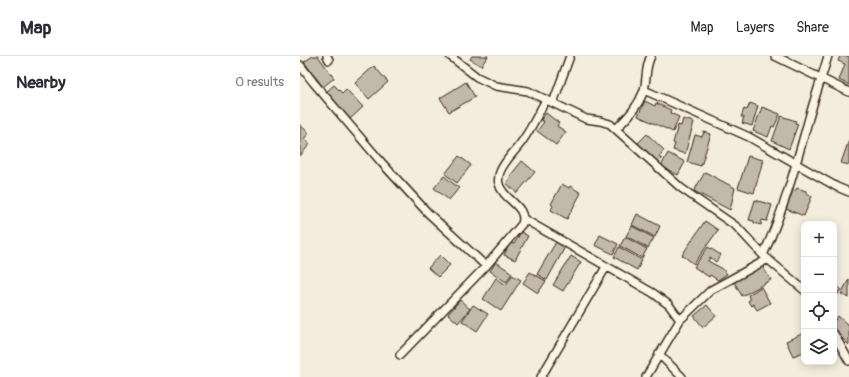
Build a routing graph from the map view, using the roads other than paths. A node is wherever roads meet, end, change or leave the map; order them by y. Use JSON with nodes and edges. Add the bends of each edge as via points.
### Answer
{"nodes":[{"id":1,"x":450,"y":56,"type":"edge"},
{"id":2,"x":570,"y":56,"type":"edge"},
{"id":3,"x":651,"y":56,"type":"edge"},
{"id":4,"x":775,"y":56,"type":"edge"},
{"id":5,"x":828,"y":56,"type":"edge"},
{"id":6,"x":300,"y":65,"type":"edge"},
{"id":7,"x":821,"y":79,"type":"junction"},
{"id":8,"x":644,"y":90,"type":"junction"},
{"id":9,"x":849,"y":92,"type":"edge"},
{"id":10,"x":550,"y":101,"type":"junction"},
{"id":11,"x":616,"y":129,"type":"junction"},
{"id":12,"x":796,"y":164,"type":"junction"},
{"id":13,"x":849,"y":192,"type":"edge"},
{"id":14,"x":524,"y":219,"type":"junction"},
{"id":15,"x":766,"y":257,"type":"junction"},
{"id":16,"x":486,"y":266,"type":"junction"},
{"id":17,"x":606,"y":267,"type":"junction"},
{"id":18,"x":801,"y":287,"type":"edge"},
{"id":19,"x":680,"y":320,"type":"junction"},
{"id":20,"x":837,"y":339,"type":"edge"},
{"id":21,"x":660,"y":354,"type":"junction"},
{"id":22,"x":400,"y":355,"type":"dead end"},
{"id":23,"x":849,"y":361,"type":"edge"},
{"id":24,"x":541,"y":377,"type":"edge"},
{"id":25,"x":646,"y":377,"type":"edge"},
{"id":26,"x":682,"y":377,"type":"edge"}],
"edges":[{"from":1,"to":10,"type":"street","via":[[477,77],[496,86],[528,91]]},
{"from":2,"to":10,"type":"street"},
{"from":3,"to":8,"type":"street"},
{"from":4,"to":7,"type":"street"},
{"from":5,"to":7,"type":"street"},
{"from":6,"to":16,"type":"street","via":[[382,163],[428,213]]},
{"from":7,"to":9,"type":"street"},
{"from":7,"to":12,"type":"street"},
{"from":8,"to":11,"type":"street","via":[[633,112]]},
{"from":8,"to":12,"type":"street","via":[[749,137]]},
{"from":10,"to":11,"type":"street","via":[[586,119],[610,124]]},
{"from":10,"to":14,"type":"street","via":[[499,174],[499,184],[504,194],[522,212]]},
{"from":11,"to":15,"type":"street","via":[[681,188],[738,228]]},
{"from":12,"to":13,"type":"street"},
{"from":12,"to":15,"type":"street"},
{"from":14,"to":16,"type":"street"},
{"from":14,"to":17,"type":"street"},
{"from":15,"to":18,"type":"street"},
{"from":15,"to":19,"type":"street","via":[[711,290]]},
{"from":16,"to":22,"type":"street"},
{"from":17,"to":19,"type":"street","via":[[653,293],[669,305]]},
{"from":17,"to":24,"type":"street"},
{"from":19,"to":21,"type":"street"},
{"from":20,"to":23,"type":"street"},
{"from":21,"to":25,"type":"street"},
{"from":21,"to":26,"type":"street"}]}
